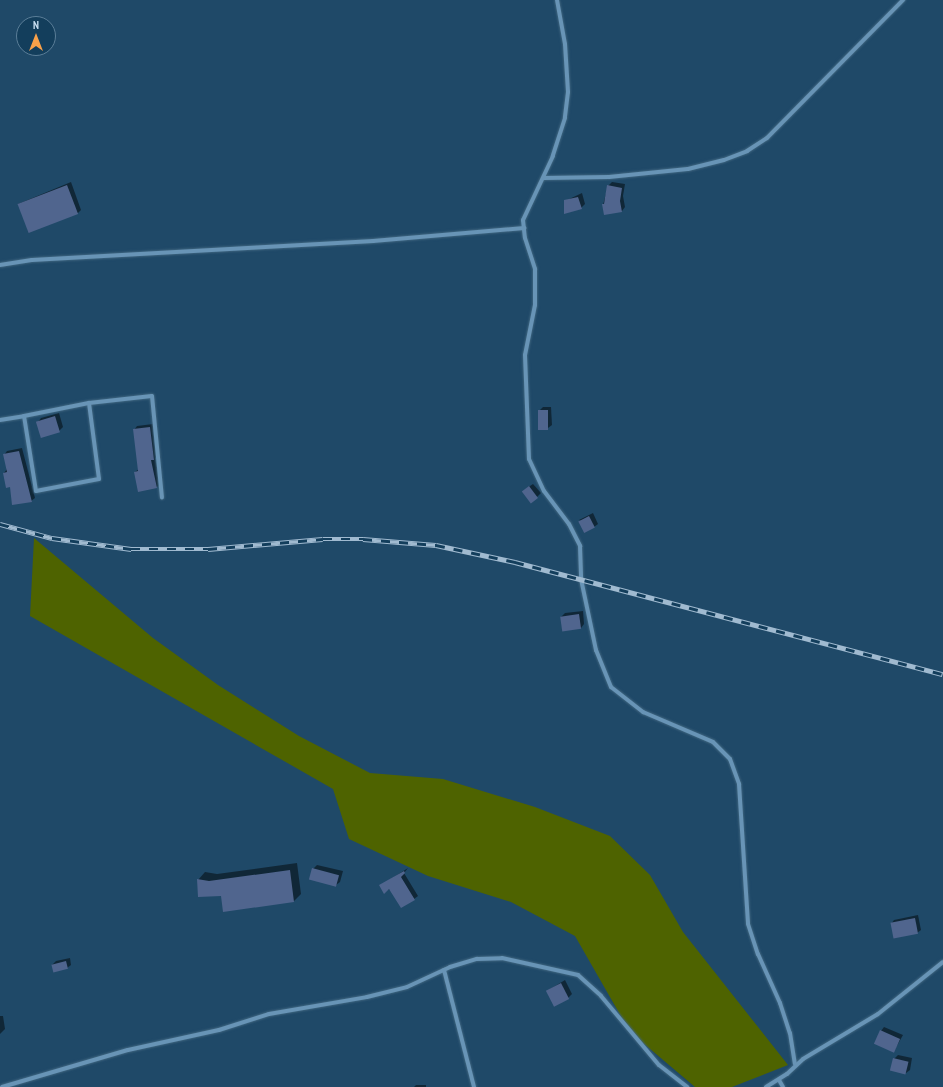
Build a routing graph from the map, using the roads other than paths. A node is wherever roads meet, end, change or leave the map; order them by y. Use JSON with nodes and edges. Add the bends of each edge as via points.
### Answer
{"nodes":[{"id":1,"x":557,"y":0,"type":"edge"},
{"id":2,"x":903,"y":0,"type":"edge"},
{"id":3,"x":544,"y":178,"type":"junction"},
{"id":4,"x":524,"y":228,"type":"junction"},
{"id":5,"x":0,"y":266,"type":"edge"},
{"id":6,"x":89,"y":403,"type":"junction"},
{"id":7,"x":24,"y":416,"type":"junction"},
{"id":8,"x":0,"y":420,"type":"edge"},
{"id":9,"x":162,"y":498,"type":"dead end"},
{"id":10,"x":943,"y":962,"type":"edge"},
{"id":11,"x":444,"y":970,"type":"junction"},
{"id":12,"x":796,"y":1064,"type":"junction"},
{"id":13,"x":779,"y":1080,"type":"junction"},
{"id":14,"x":2,"y":1087,"type":"edge"},
{"id":15,"x":474,"y":1087,"type":"edge"},
{"id":16,"x":687,"y":1087,"type":"edge"},
{"id":17,"x":766,"y":1087,"type":"edge"},
{"id":18,"x":783,"y":1087,"type":"edge"}],
"edges":[{"from":1,"to":3,"type":"street","via":[[565,44],[568,92],[565,118]]},
{"from":2,"to":3,"type":"street","via":[[767,138],[747,151],[688,169],[609,177]]},
{"from":3,"to":4,"type":"street","via":[[523,220]]},
{"from":4,"to":5,"type":"street","via":[[373,241],[32,260]]},
{"from":4,"to":12,"type":"street","via":[[535,269],[535,305],[525,355],[527,434],[531,467],[544,491],[569,524],[580,546],[581,579],[596,650],[611,687],[643,712],[712,742],[730,759],[738,784],[748,924],[780,1003],[790,1033]]},
{"from":6,"to":7,"type":"street"},
{"from":6,"to":7,"type":"street","via":[[100,479],[36,491]]},
{"from":6,"to":9,"type":"street","via":[[152,396]]},
{"from":7,"to":8,"type":"street"},
{"from":10,"to":12,"type":"street","via":[[878,1014]]},
{"from":11,"to":14,"type":"street","via":[[407,987],[367,997],[268,1014],[218,1030],[128,1050]]},
{"from":11,"to":15,"type":"street"},
{"from":11,"to":16,"type":"street","via":[[477,960],[502,958],[578,975],[601,996],[660,1066]]},
{"from":12,"to":13,"type":"street"},
{"from":13,"to":17,"type":"street"},
{"from":13,"to":18,"type":"street"}]}
